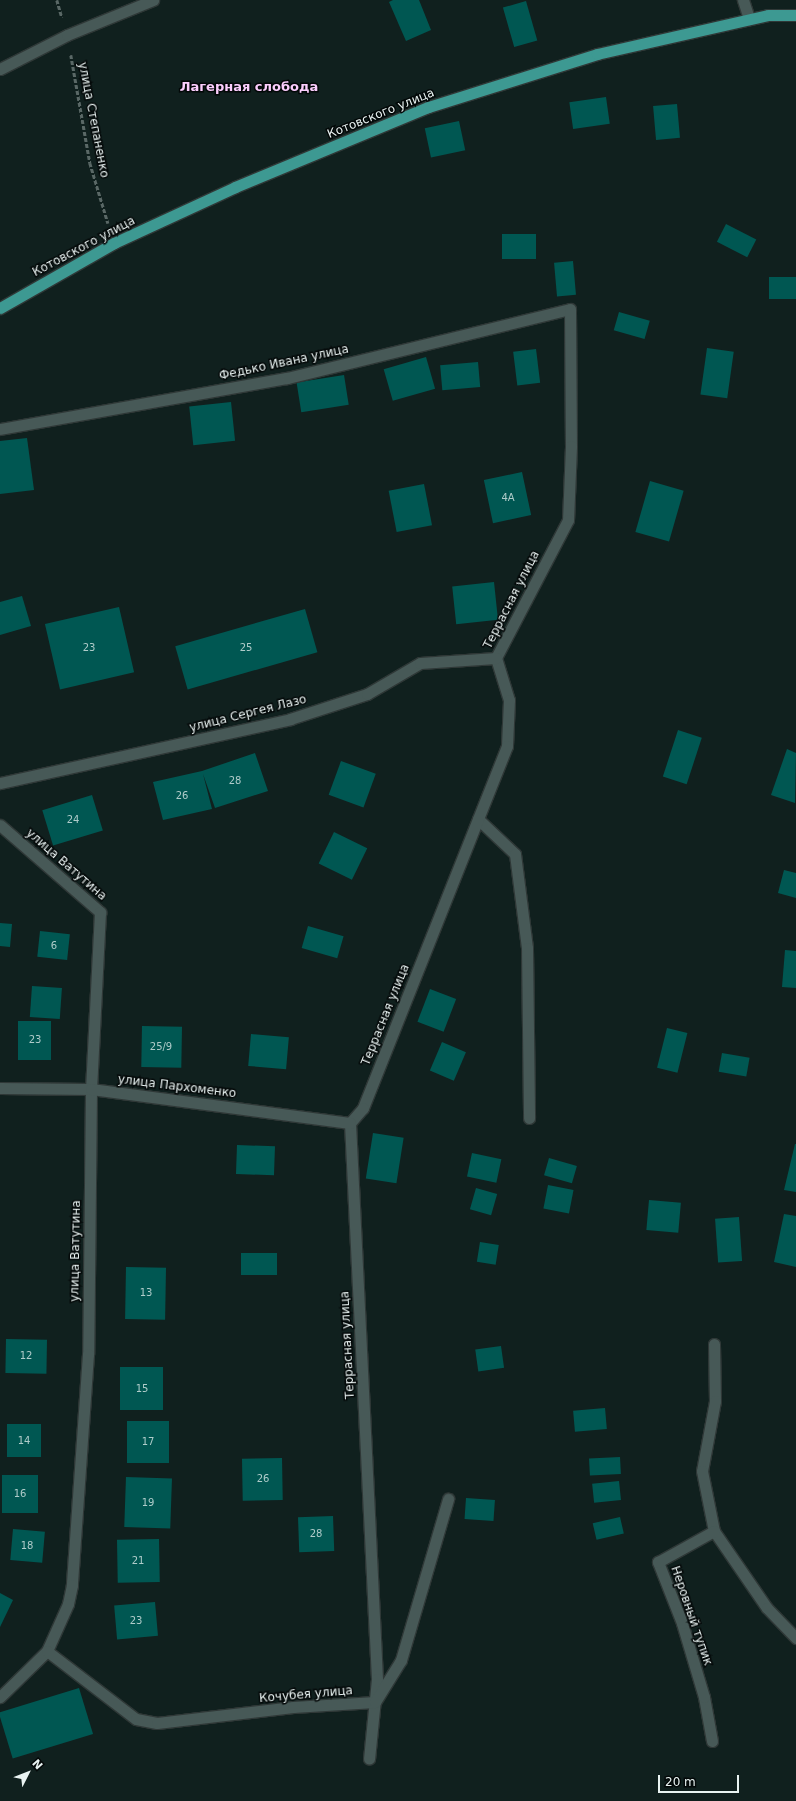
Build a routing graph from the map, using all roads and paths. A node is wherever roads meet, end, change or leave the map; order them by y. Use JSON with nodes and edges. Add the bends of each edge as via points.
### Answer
{"nodes":[{"id":1,"x":57,"y":0,"type":"edge"},
{"id":2,"x":153,"y":0,"type":"edge"},
{"id":3,"x":742,"y":0,"type":"edge"},
{"id":4,"x":796,"y":15,"type":"edge"},
{"id":5,"x":749,"y":19,"type":"junction"},
{"id":6,"x":67,"y":35,"type":"junction"},
{"id":7,"x":0,"y":69,"type":"edge"},
{"id":8,"x":114,"y":243,"type":"junction"},
{"id":9,"x":0,"y":308,"type":"edge"},
{"id":10,"x":570,"y":309,"type":"joint"},
{"id":11,"x":0,"y":429,"type":"edge"},
{"id":12,"x":496,"y":658,"type":"junction"},
{"id":13,"x":0,"y":783,"type":"edge"},
{"id":14,"x":478,"y":819,"type":"junction"},
{"id":15,"x":0,"y":826,"type":"edge"},
{"id":16,"x":0,"y":1088,"type":"edge"},
{"id":17,"x":91,"y":1089,"type":"junction"},
{"id":18,"x":529,"y":1118,"type":"dead end"},
{"id":19,"x":350,"y":1123,"type":"junction"},
{"id":20,"x":714,"y":1344,"type":"dead end"},
{"id":21,"x":448,"y":1499,"type":"dead end"},
{"id":22,"x":714,"y":1532,"type":"junction"},
{"id":23,"x":796,"y":1638,"type":"edge"},
{"id":24,"x":46,"y":1651,"type":"junction"},
{"id":25,"x":0,"y":1697,"type":"edge"},
{"id":26,"x":374,"y":1702,"type":"junction"},
{"id":27,"x":712,"y":1741,"type":"dead end"},
{"id":28,"x":369,"y":1759,"type":"dead end"}],
"edges":[{"from":1,"to":6,"type":"path","name":"улица Степаненко"},
{"from":2,"to":6,"type":"street"},
{"from":3,"to":5,"type":"street"},
{"from":4,"to":5,"type":"main road","name":"Котовского улица","via":[[768,15]]},
{"from":5,"to":8,"type":"main road","name":"Котовского улица","via":[[597,54],[428,107],[235,187]]},
{"from":6,"to":7,"type":"street"},
{"from":6,"to":8,"type":"path","name":"улица Степаненко","via":[[90,163]]},
{"from":8,"to":9,"type":"main road","name":"Котовского улица"},
{"from":10,"to":11,"type":"street","name":"Федько Ивана улица","via":[[287,378]]},
{"from":10,"to":12,"type":"street","name":"Террасная улица","via":[[571,446],[568,520]]},
{"from":12,"to":13,"type":"street","name":"улица Сергея Лазо","via":[[420,663],[367,694],[290,719]]},
{"from":12,"to":14,"type":"street","name":"Террасная улица","via":[[509,700],[506,746]]},
{"from":14,"to":18,"type":"street","via":[[515,854],[527,948]]},
{"from":14,"to":19,"type":"street","name":"Террасная улица","via":[[363,1108]]},
{"from":15,"to":17,"type":"street","name":"улица Ватутина","via":[[100,912]]},
{"from":16,"to":17,"type":"street","name":"улица Пархоменко"},
{"from":17,"to":19,"type":"street","name":"улица Пархоменко"},
{"from":17,"to":24,"type":"street","name":"улица Ватутина","via":[[88,1354],[72,1585],[68,1604]]},
{"from":19,"to":26,"type":"street","name":"Террасная улица","via":[[377,1679]]},
{"from":20,"to":22,"type":"street","via":[[715,1401],[702,1471]]},
{"from":21,"to":26,"type":"street","via":[[401,1660]]},
{"from":22,"to":23,"type":"street","via":[[767,1608]]},
{"from":22,"to":27,"type":"street","name":"Неровный тупик","via":[[658,1562],[682,1623],[704,1697]]},
{"from":24,"to":25,"type":"street","name":"улица Ватутина"},
{"from":24,"to":26,"type":"street","name":"Кочубея улица","via":[[136,1719],[157,1723],[293,1707]]},
{"from":26,"to":28,"type":"street","name":"Террасная улица"}]}
